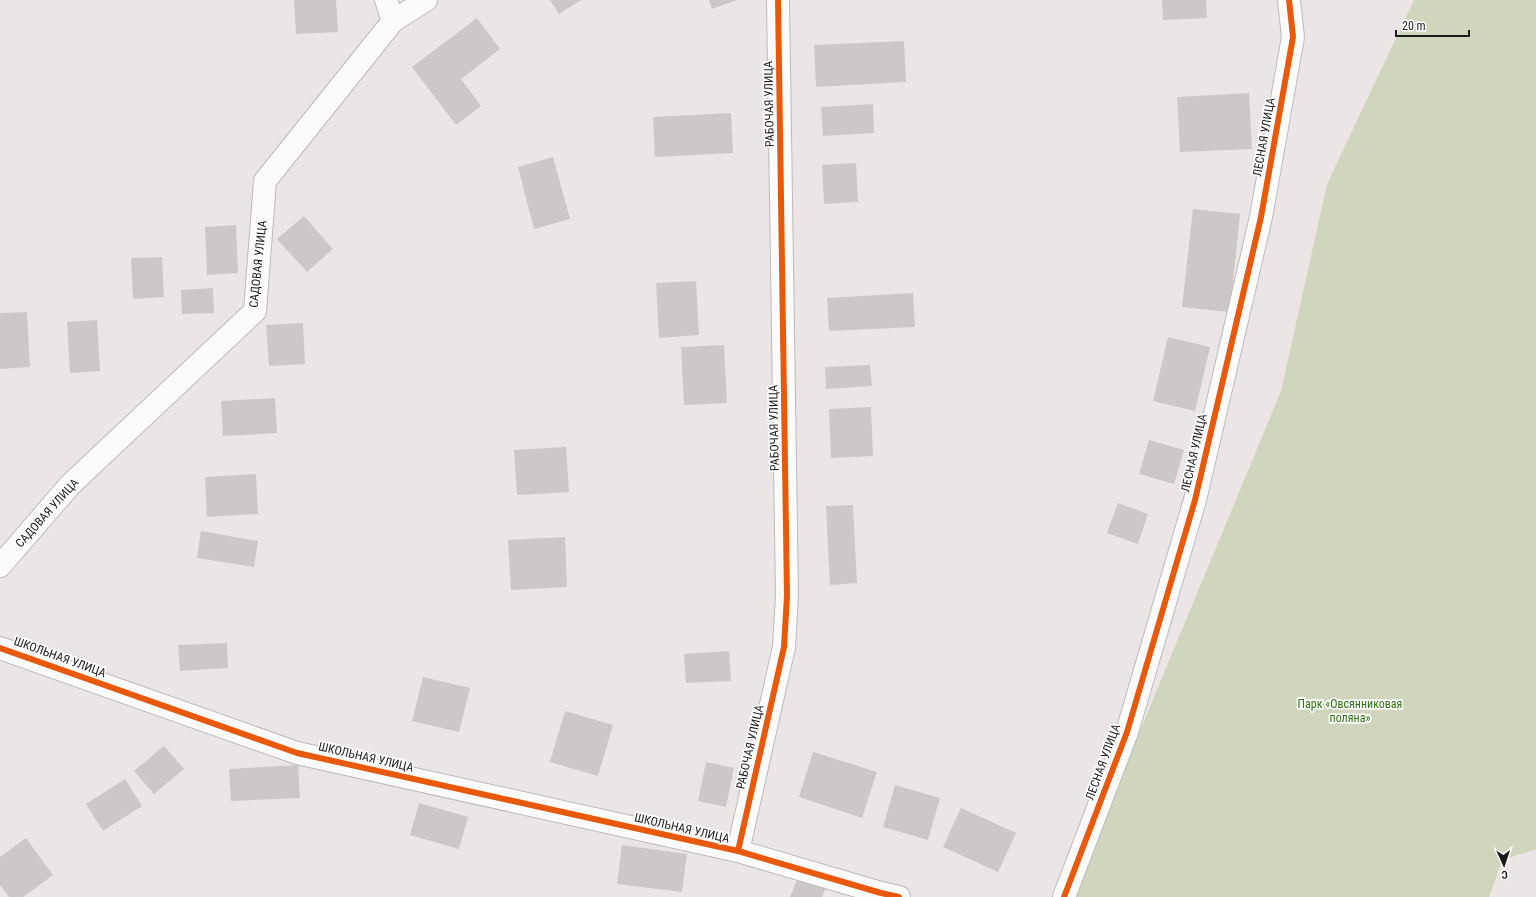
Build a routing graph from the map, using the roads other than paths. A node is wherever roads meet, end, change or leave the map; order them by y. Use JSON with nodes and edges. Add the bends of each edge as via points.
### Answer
{"nodes":[{"id":1,"x":386,"y":0,"type":"edge"},
{"id":2,"x":426,"y":0,"type":"edge"},
{"id":3,"x":778,"y":0,"type":"edge"},
{"id":4,"x":1289,"y":0,"type":"edge"},
{"id":5,"x":393,"y":21,"type":"junction"},
{"id":6,"x":0,"y":566,"type":"edge"},
{"id":7,"x":0,"y":648,"type":"edge"},
{"id":8,"x":738,"y":851,"type":"junction"},
{"id":9,"x":899,"y":897,"type":"edge"},
{"id":10,"x":1064,"y":897,"type":"edge"}],
"edges":[{"from":1,"to":5,"type":"street"},
{"from":2,"to":5,"type":"street","name":"САДОВАЯ УЛИЦА"},
{"from":3,"to":8,"type":"street","name":"РАБОЧАЯ УЛИЦА","via":[[787,596],[784,647]]},
{"from":4,"to":10,"type":"street","name":"ЛЕСНАЯ УЛИЦА","via":[[1293,37],[1261,217],[1195,500],[1127,732]]},
{"from":5,"to":6,"type":"street","name":"САДОВАЯ УЛИЦА","via":[[265,181],[255,311],[70,485]]},
{"from":7,"to":8,"type":"street","name":"ШКОЛЬНАЯ УЛИЦА","via":[[297,753]]},
{"from":8,"to":9,"type":"street","name":"ШКОЛЬНАЯ УЛИЦА"}]}
